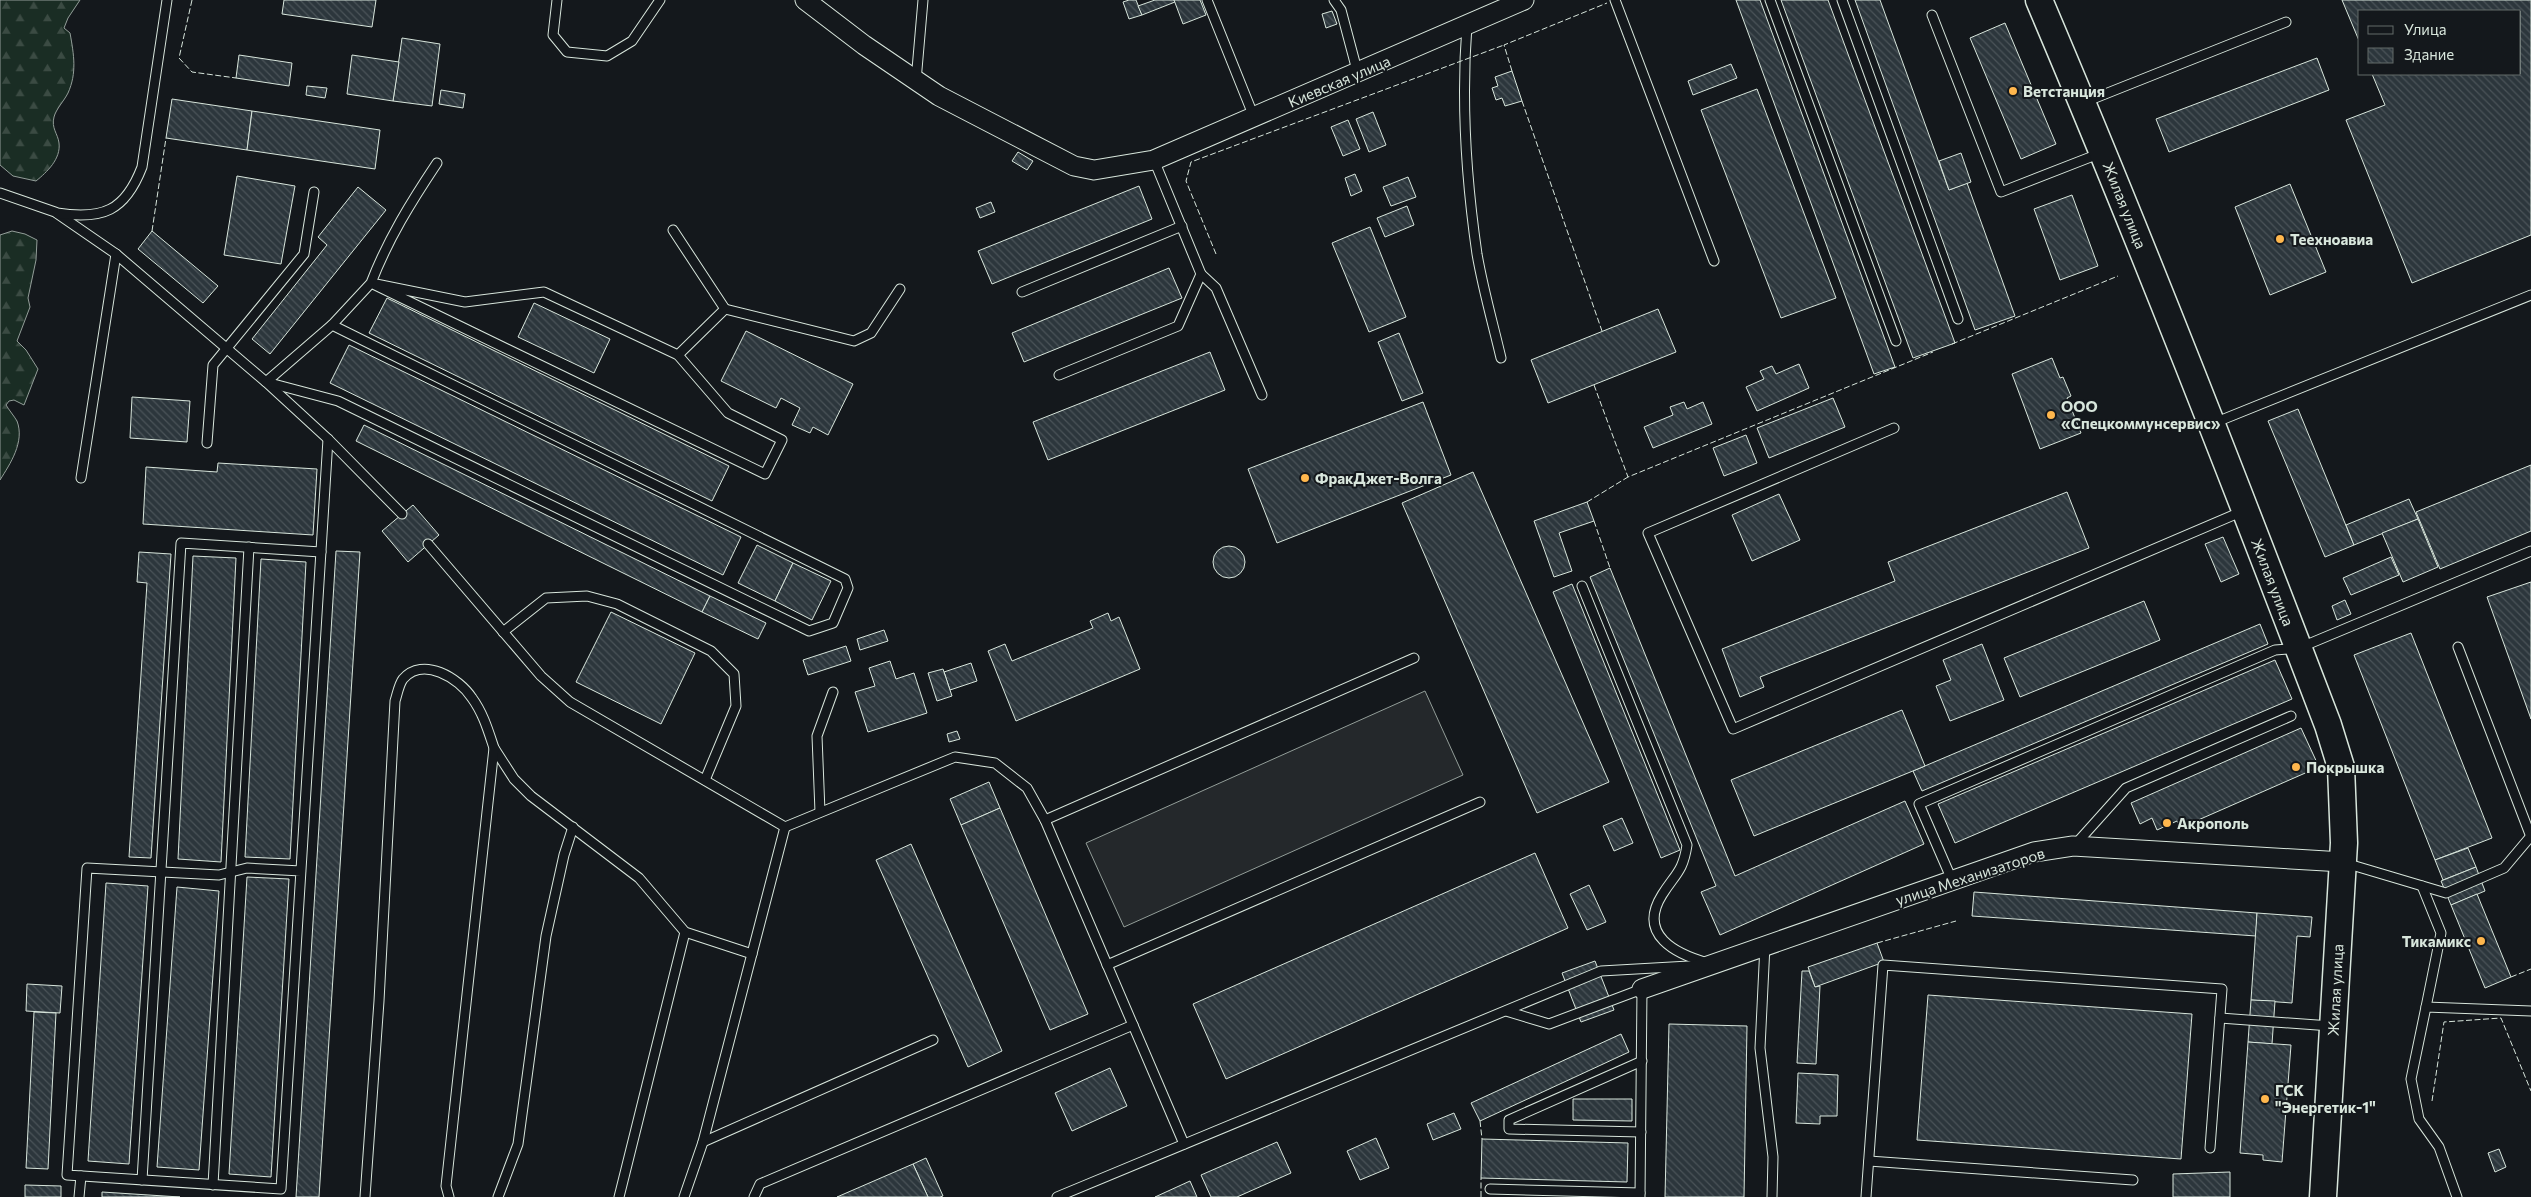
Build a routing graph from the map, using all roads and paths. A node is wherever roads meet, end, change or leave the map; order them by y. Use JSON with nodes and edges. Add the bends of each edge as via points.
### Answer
{"nodes":[{"id":1,"x":167,"y":0,"type":"edge"},
{"id":2,"x":557,"y":0,"type":"edge"},
{"id":3,"x":660,"y":0,"type":"edge"},
{"id":4,"x":805,"y":0,"type":"edge"},
{"id":5,"x":923,"y":0,"type":"edge"},
{"id":6,"x":1207,"y":0,"type":"edge"},
{"id":7,"x":1334,"y":0,"type":"edge"},
{"id":8,"x":1524,"y":0,"type":"edge"},
{"id":9,"x":1615,"y":0,"type":"edge"},
{"id":10,"x":1770,"y":0,"type":"edge"},
{"id":11,"x":1842,"y":0,"type":"edge"},
{"id":12,"x":2039,"y":0,"type":"edge"},
{"id":13,"x":1505,"y":4,"type":"edge"},
{"id":14,"x":1932,"y":15,"type":"dead end"},
{"id":15,"x":2286,"y":22,"type":"dead end"},
{"id":16,"x":1467,"y":25,"type":"junction"},
{"id":17,"x":1358,"y":74,"type":"junction"},
{"id":18,"x":916,"y":81,"type":"junction"},
{"id":19,"x":2083,"y":104,"type":"junction"},
{"id":20,"x":1254,"y":117,"type":"junction"},
{"id":21,"x":2103,"y":152,"type":"junction"},
{"id":22,"x":1154,"y":160,"type":"junction"},
{"id":23,"x":437,"y":163,"type":"dead end"},
{"id":24,"x":314,"y":192,"type":"dead end"},
{"id":25,"x":0,"y":194,"type":"edge"},
{"id":26,"x":55,"y":212,"type":"junction"},
{"id":27,"x":1182,"y":226,"type":"junction"},
{"id":28,"x":673,"y":230,"type":"dead end"},
{"id":29,"x":116,"y":254,"type":"junction"},
{"id":30,"x":1714,"y":261,"type":"dead end"},
{"id":31,"x":1201,"y":274,"type":"junction"},
{"id":32,"x":371,"y":283,"type":"junction"},
{"id":33,"x":900,"y":288,"type":"dead end"},
{"id":34,"x":1022,"y":292,"type":"dead end"},
{"id":35,"x":2531,"y":295,"type":"edge"},
{"id":36,"x":725,"y":309,"type":"junction"},
{"id":37,"x":1958,"y":319,"type":"dead end"},
{"id":38,"x":332,"y":325,"type":"junction"},
{"id":39,"x":1896,"y":341,"type":"dead end"},
{"id":40,"x":227,"y":349,"type":"junction"},
{"id":41,"x":678,"y":355,"type":"junction"},
{"id":42,"x":1500,"y":358,"type":"dead end"},
{"id":43,"x":1059,"y":376,"type":"dead end"},
{"id":44,"x":266,"y":382,"type":"junction"},
{"id":45,"x":1262,"y":395,"type":"dead end"},
{"id":46,"x":2212,"y":424,"type":"junction"},
{"id":47,"x":1894,"y":428,"type":"dead end"},
{"id":48,"x":328,"y":439,"type":"junction"},
{"id":49,"x":207,"y":443,"type":"dead end"},
{"id":50,"x":81,"y":478,"type":"dead end"},
{"id":51,"x":2245,"y":510,"type":"junction"},
{"id":52,"x":402,"y":514,"type":"dead end"},
{"id":53,"x":428,"y":544,"type":"dead end"},
{"id":54,"x":249,"y":547,"type":"junction"},
{"id":55,"x":2531,"y":551,"type":"edge"},
{"id":56,"x":321,"y":552,"type":"junction"},
{"id":57,"x":1582,"y":586,"type":"dead end"},
{"id":58,"x":503,"y":632,"type":"junction"},
{"id":59,"x":2458,"y":647,"type":"dead end"},
{"id":60,"x":2299,"y":648,"type":"junction"},
{"id":61,"x":1414,"y":658,"type":"dead end"},
{"id":62,"x":833,"y":692,"type":"dead end"},
{"id":63,"x":2290,"y":716,"type":"dead end"},
{"id":64,"x":494,"y":748,"type":"junction"},
{"id":65,"x":705,"y":780,"type":"junction"},
{"id":66,"x":1480,"y":802,"type":"dead end"},
{"id":67,"x":820,"y":812,"type":"junction"},
{"id":68,"x":1045,"y":820,"type":"junction"},
{"id":69,"x":573,"y":827,"type":"junction"},
{"id":70,"x":785,"y":827,"type":"junction"},
{"id":71,"x":2531,"y":836,"type":"edge"},
{"id":72,"x":2073,"y":846,"type":"junction"},
{"id":73,"x":2343,"y":862,"type":"junction"},
{"id":74,"x":301,"y":871,"type":"junction"},
{"id":75,"x":161,"y":872,"type":"junction"},
{"id":76,"x":231,"y":872,"type":"junction"},
{"id":77,"x":1952,"y":880,"type":"junction"},
{"id":78,"x":2422,"y":886,"type":"junction"},
{"id":79,"x":685,"y":932,"type":"junction"},
{"id":80,"x":1765,"y":945,"type":"junction"},
{"id":81,"x":752,"y":954,"type":"junction"},
{"id":82,"x":1712,"y":964,"type":"junction"},
{"id":83,"x":1107,"y":965,"type":"junction"},
{"id":84,"x":1642,"y":989,"type":"junction"},
{"id":85,"x":2426,"y":1007,"type":"junction"},
{"id":86,"x":2531,"y":1010,"type":"edge"},
{"id":87,"x":1506,"y":1011,"type":"junction"},
{"id":88,"x":2220,"y":1018,"type":"junction"},
{"id":89,"x":1133,"y":1025,"type":"junction"},
{"id":90,"x":2333,"y":1026,"type":"junction"},
{"id":91,"x":933,"y":1040,"type":"dead end"},
{"id":92,"x":1642,"y":1061,"type":"junction"},
{"id":93,"x":1641,"y":1132,"type":"junction"},
{"id":94,"x":703,"y":1142,"type":"junction"},
{"id":95,"x":1184,"y":1144,"type":"junction"},
{"id":96,"x":2210,"y":1148,"type":"dead end"},
{"id":97,"x":1869,"y":1161,"type":"junction"},
{"id":98,"x":80,"y":1176,"type":"junction"},
{"id":99,"x":142,"y":1180,"type":"junction"},
{"id":100,"x":2133,"y":1180,"type":"dead end"},
{"id":101,"x":213,"y":1185,"type":"junction"},
{"id":102,"x":1490,"y":1190,"type":"dead end"},
{"id":103,"x":1640,"y":1195,"type":"edge"},
{"id":104,"x":79,"y":1197,"type":"edge"},
{"id":105,"x":365,"y":1197,"type":"edge"},
{"id":106,"x":449,"y":1197,"type":"edge"},
{"id":107,"x":498,"y":1197,"type":"edge"},
{"id":108,"x":619,"y":1197,"type":"edge"},
{"id":109,"x":684,"y":1197,"type":"edge"},
{"id":110,"x":754,"y":1197,"type":"edge"},
{"id":111,"x":1057,"y":1197,"type":"edge"},
{"id":112,"x":1772,"y":1197,"type":"edge"},
{"id":113,"x":1866,"y":1197,"type":"edge"},
{"id":114,"x":2323,"y":1197,"type":"edge"},
{"id":115,"x":2457,"y":1197,"type":"edge"}],
"edges":[{"from":1,"to":26,"type":"lane","via":[[142,167],[133,188],[119,204],[100,213],[82,216]]},
{"from":2,"to":3,"type":"lane","via":[[553,34],[567,52],[607,56],[632,41]]},
{"from":4,"to":18,"type":"street","name":"Киевская улица"},
{"from":5,"to":18,"type":"lane"},
{"from":6,"to":20,"type":"lane"},
{"from":7,"to":17,"type":"lane","via":[[1341,10]]},
{"from":8,"to":13,"type":"street","name":"Киевская улица"},
{"from":9,"to":30,"type":"lane"},
{"from":10,"to":39,"type":"lane"},
{"from":11,"to":37,"type":"lane"},
{"from":12,"to":19,"type":"main road","name":"Жилая улица"},
{"from":13,"to":16,"type":"street","name":"Киевская улица"},
{"from":14,"to":21,"type":"lane","via":[[2001,192]]},
{"from":15,"to":19,"type":"lane"},
{"from":16,"to":17,"type":"street","name":"Киевская улица"},
{"from":16,"to":42,"type":"lane","via":[[1463,73],[1465,144],[1478,255]]},
{"from":17,"to":20,"type":"street","name":"Киевская улица"},
{"from":18,"to":22,"type":"street","name":"Киевская улица","via":[[1074,166],[1094,170]]},
{"from":19,"to":21,"type":"main road","name":"Жилая улица"},
{"from":20,"to":22,"type":"street","name":"Киевская улица"},
{"from":21,"to":46,"type":"main road","name":"Жилая улица"},
{"from":22,"to":27,"type":"lane"},
{"from":23,"to":32,"type":"lane","via":[[384,248]]},
{"from":24,"to":40,"type":"lane","via":[[304,254]]},
{"from":25,"to":26,"type":"lane"},
{"from":26,"to":29,"type":"lane"},
{"from":27,"to":31,"type":"lane"},
{"from":27,"to":34,"type":"lane"},
{"from":28,"to":36,"type":"lane"},
{"from":29,"to":40,"type":"lane"},
{"from":29,"to":50,"type":"lane"},
{"from":31,"to":43,"type":"lane","via":[[1178,326]]},
{"from":31,"to":45,"type":"lane","via":[[1216,288]]},
{"from":32,"to":38,"type":"lane"},
{"from":32,"to":41,"type":"lane","via":[[465,302],[544,292]]},
{"from":32,"to":41,"type":"lane","via":[[765,474],[782,440],[728,413]]},
{"from":33,"to":36,"type":"lane","via":[[871,333],[854,341]]},
{"from":35,"to":46,"type":"lane"},
{"from":36,"to":41,"type":"lane"},
{"from":38,"to":44,"type":"lane"},
{"from":38,"to":44,"type":"lane","via":[[845,579],[848,588],[833,623],[808,631],[338,401]]},
{"from":40,"to":44,"type":"lane"},
{"from":40,"to":49,"type":"lane","via":[[213,365]]},
{"from":44,"to":48,"type":"lane"},
{"from":46,"to":51,"type":"main road","name":"Жилая улица"},
{"from":47,"to":51,"type":"lane","via":[[1648,533],[1733,729]]},
{"from":48,"to":52,"type":"lane"},
{"from":48,"to":56,"type":"lane"},
{"from":51,"to":60,"type":"main road","name":"Жилая улица"},
{"from":53,"to":58,"type":"lane"},
{"from":54,"to":56,"type":"lane"},
{"from":54,"to":75,"type":"lane","via":[[181,543]]},
{"from":54,"to":76,"type":"lane"},
{"from":55,"to":60,"type":"lane"},
{"from":56,"to":74,"type":"lane"},
{"from":57,"to":82,"type":"lane","via":[[1687,845],[1684,863],[1660,897],[1654,914],[1656,930],[1666,945],[1683,956]]},
{"from":58,"to":65,"type":"lane","via":[[541,676],[570,702]]},
{"from":58,"to":65,"type":"lane","via":[[546,598],[587,596],[617,604],[711,651],[734,674],[736,706]]},
{"from":59,"to":71,"type":"lane"},
{"from":60,"to":73,"type":"main road","name":"Жилая улица","via":[[2341,767]]},
{"from":60,"to":77,"type":"lane","via":[[2275,650],[1920,804]]},
{"from":61,"to":68,"type":"lane"},
{"from":62,"to":67,"type":"lane","via":[[817,736]]},
{"from":63,"to":72,"type":"lane","via":[[2126,788]]},
{"from":64,"to":69,"type":"lane","via":[[514,779]]},
{"from":64,"to":105,"type":"lane","via":[[483,717],[457,682],[433,669],[416,670],[402,679],[395,701],[380,991]]},
{"from":64,"to":106,"type":"lane","via":[[446,1186]]},
{"from":65,"to":70,"type":"lane"},
{"from":66,"to":83,"type":"lane"},
{"from":67,"to":68,"type":"lane","via":[[955,757],[995,763],[1027,788]]},
{"from":67,"to":70,"type":"lane"},
{"from":68,"to":83,"type":"lane"},
{"from":69,"to":79,"type":"lane","via":[[639,878]]},
{"from":69,"to":107,"type":"lane","via":[[546,936],[518,1144]]},
{"from":70,"to":81,"type":"lane"},
{"from":71,"to":78,"type":"lane","via":[[2504,868],[2446,893]]},
{"from":72,"to":73,"type":"street","name":"улица Механизаторов"},
{"from":72,"to":77,"type":"street","name":"улица Механизаторов","via":[[2034,852]]},
{"from":73,"to":78,"type":"lane"},
{"from":73,"to":90,"type":"main road","name":"Жилая улица"},
{"from":74,"to":76,"type":"lane","via":[[247,868]]},
{"from":74,"to":101,"type":"lane","via":[[281,1189]]},
{"from":75,"to":76,"type":"lane","via":[[219,875]]},
{"from":75,"to":98,"type":"lane","via":[[87,868],[67,1175]]},
{"from":75,"to":99,"type":"lane"},
{"from":76,"to":101,"type":"lane"},
{"from":77,"to":80,"type":"street","name":"улица Механизаторов"},
{"from":78,"to":85,"type":"lane","via":[[2441,933]]},
{"from":79,"to":81,"type":"lane"},
{"from":79,"to":108,"type":"lane"},
{"from":80,"to":82,"type":"street","name":"улица Механизаторов"},
{"from":80,"to":112,"type":"lane","via":[[1760,1048],[1773,1156]]},
{"from":81,"to":94,"type":"lane"},
{"from":82,"to":84,"type":"street","name":"улица Механизаторов"},
{"from":82,"to":87,"type":"lane","via":[[1601,971]]},
{"from":83,"to":89,"type":"lane"},
{"from":84,"to":87,"type":"lane","via":[[1549,1024]]},
{"from":84,"to":92,"type":"lane"},
{"from":85,"to":86,"type":"lane"},
{"from":85,"to":115,"type":"lane","via":[[2412,1079],[2419,1119],[2439,1148]]},
{"from":87,"to":95,"type":"lane"},
{"from":88,"to":90,"type":"lane"},
{"from":88,"to":96,"type":"lane"},
{"from":88,"to":97,"type":"lane","via":[[2222,989],[1883,965]]},
{"from":89,"to":95,"type":"lane"},
{"from":89,"to":110,"type":"lane","via":[[760,1184]]},
{"from":90,"to":114,"type":"main road","name":"Жилая улица"},
{"from":91,"to":94,"type":"lane"},
{"from":92,"to":93,"type":"lane"},
{"from":92,"to":93,"type":"lane","via":[[1509,1120],[1509,1129]]},
{"from":93,"to":103,"type":"lane"},
{"from":94,"to":109,"type":"lane"},
{"from":95,"to":111,"type":"lane"},
{"from":97,"to":100,"type":"lane"},
{"from":97,"to":113,"type":"lane"},
{"from":98,"to":99,"type":"lane"},
{"from":98,"to":104,"type":"lane"},
{"from":99,"to":101,"type":"lane"},
{"from":102,"to":103,"type":"lane"}]}
